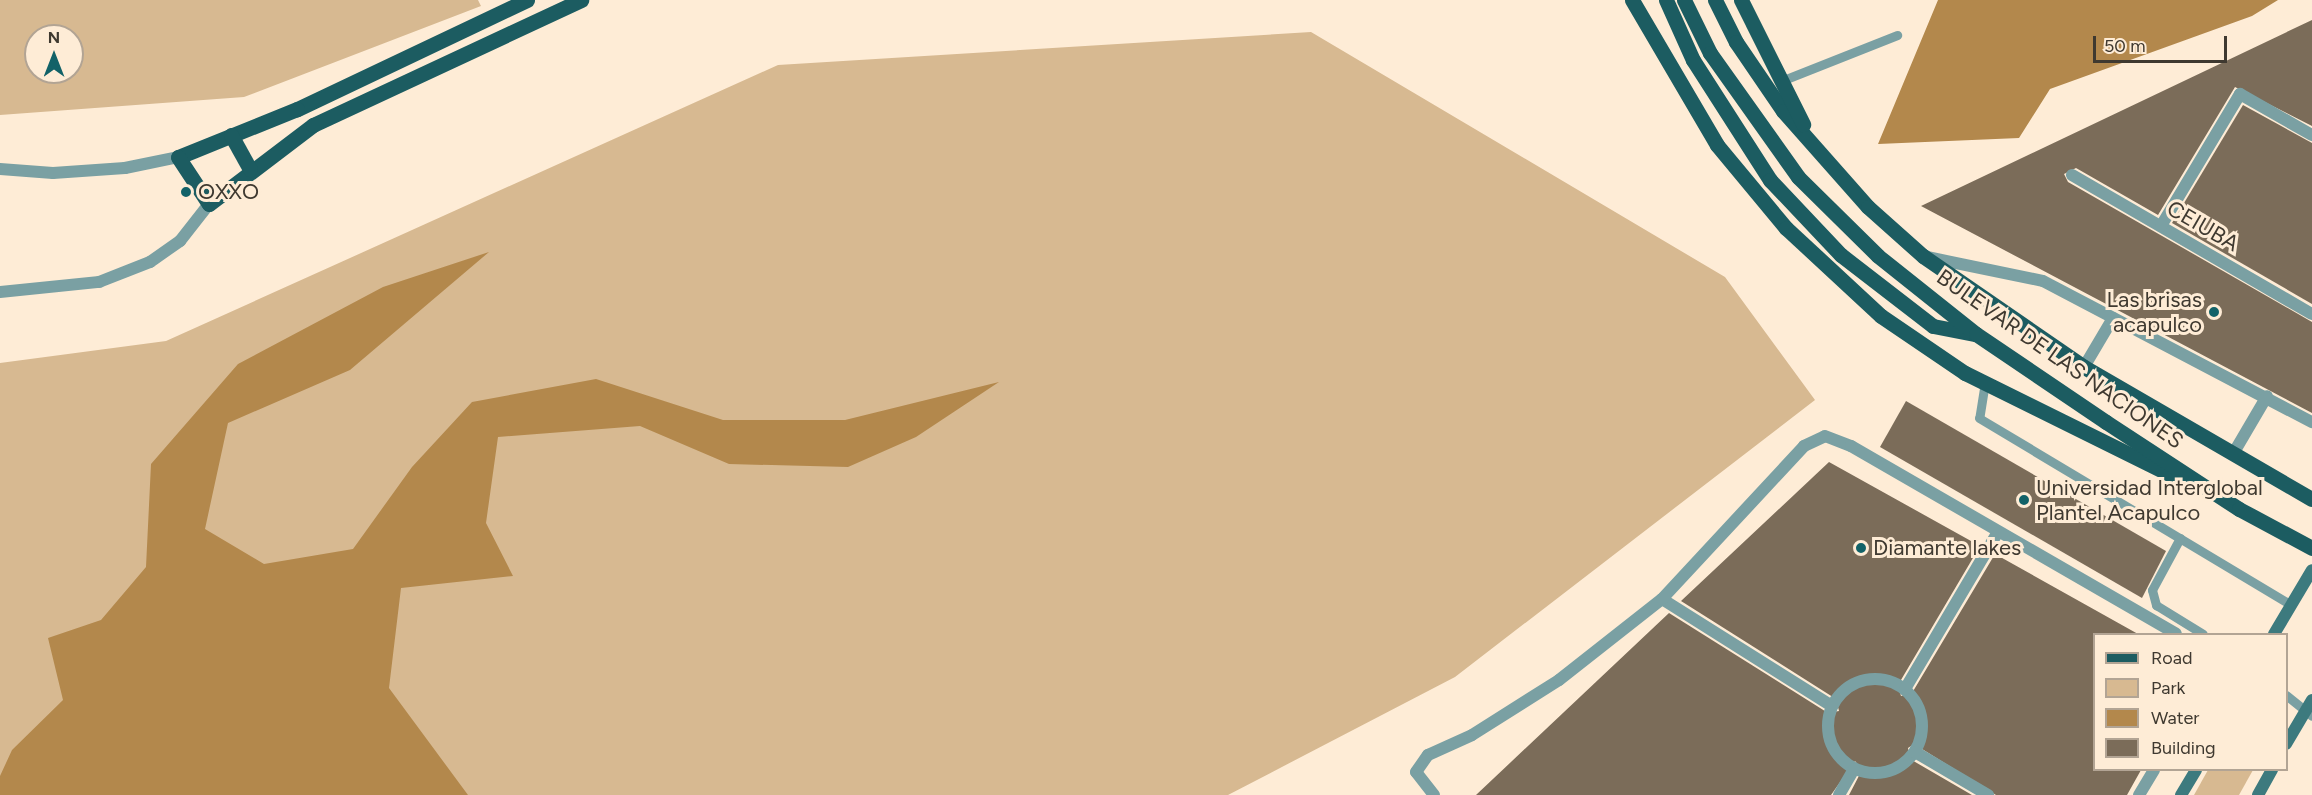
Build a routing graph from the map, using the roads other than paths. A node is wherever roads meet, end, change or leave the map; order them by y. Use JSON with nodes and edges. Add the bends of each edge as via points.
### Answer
{"nodes":[{"id":1,"x":527,"y":0,"type":"edge"},
{"id":2,"x":581,"y":0,"type":"edge"},
{"id":3,"x":1632,"y":0,"type":"edge"},
{"id":4,"x":1666,"y":0,"type":"edge"},
{"id":5,"x":1684,"y":0,"type":"edge"},
{"id":6,"x":1715,"y":0,"type":"edge"},
{"id":7,"x":1741,"y":0,"type":"edge"},
{"id":8,"x":1897,"y":35,"type":"dead end"},
{"id":9,"x":1781,"y":81,"type":"junction"},
{"id":10,"x":231,"y":135,"type":"junction"},
{"id":11,"x":2312,"y":135,"type":"edge"},
{"id":12,"x":1809,"y":138,"type":"junction"},
{"id":13,"x":178,"y":157,"type":"junction"},
{"id":14,"x":0,"y":169,"type":"edge"},
{"id":15,"x":250,"y":169,"type":"junction"},
{"id":16,"x":2072,"y":174,"type":"dead end"},
{"id":17,"x":209,"y":204,"type":"junction"},
{"id":18,"x":2161,"y":226,"type":"junction"},
{"id":19,"x":1923,"y":256,"type":"junction"},
{"id":20,"x":0,"y":292,"type":"edge"},
{"id":21,"x":2311,"y":311,"type":"edge"},
{"id":22,"x":2113,"y":318,"type":"junction"},
{"id":23,"x":1976,"y":334,"type":"junction"},
{"id":24,"x":2084,"y":367,"type":"junction"},
{"id":25,"x":1985,"y":382,"type":"junction"},
{"id":26,"x":2267,"y":396,"type":"junction"},
{"id":27,"x":2312,"y":422,"type":"edge"},
{"id":28,"x":2233,"y":454,"type":"junction"},
{"id":29,"x":2312,"y":499,"type":"edge"},
{"id":30,"x":2239,"y":509,"type":"junction"},
{"id":31,"x":1998,"y":532,"type":"junction"},
{"id":32,"x":2180,"y":538,"type":"junction"},
{"id":33,"x":2312,"y":548,"type":"edge"},
{"id":34,"x":2312,"y":570,"type":"edge"},
{"id":35,"x":1662,"y":599,"type":"junction"},
{"id":36,"x":2292,"y":605,"type":"junction"},
{"id":37,"x":2174,"y":633,"type":"edge"},
{"id":38,"x":2201,"y":633,"type":"edge"},
{"id":39,"x":2275,"y":633,"type":"edge"},
{"id":40,"x":1905,"y":689,"type":"junction"},
{"id":41,"x":2288,"y":696,"type":"edge"},
{"id":42,"x":1832,"y":706,"type":"junction"},
{"id":43,"x":2310,"y":709,"type":"edge"},
{"id":44,"x":2288,"y":741,"type":"edge"},
{"id":45,"x":1915,"y":752,"type":"junction"},
{"id":46,"x":1854,"y":769,"type":"junction"},
{"id":47,"x":2153,"y":771,"type":"edge"},
{"id":48,"x":2195,"y":771,"type":"edge"},
{"id":49,"x":2271,"y":771,"type":"edge"},
{"id":50,"x":1434,"y":795,"type":"edge"},
{"id":51,"x":1839,"y":795,"type":"edge"},
{"id":52,"x":1988,"y":795,"type":"edge"},
{"id":53,"x":2139,"y":795,"type":"edge"},
{"id":54,"x":2181,"y":795,"type":"edge"},
{"id":55,"x":2258,"y":795,"type":"edge"}],
"edges":[{"from":1,"to":10,"type":"main road"},
{"from":2,"to":15,"type":"main road","via":[[313,125]]},
{"from":3,"to":25,"type":"main road","via":[[1717,145],[1786,228],[1881,316]]},
{"from":4,"to":23,"type":"main road","via":[[1693,60],[1770,180],[1841,255],[1933,327]]},
{"from":5,"to":23,"type":"main road","name":"BULEVAR DE LAS NACIONES","via":[[1710,53],[1798,177],[1878,256]]},
{"from":6,"to":12,"type":"main road","name":"BULEVAR DE LAS NACIONES","via":[[1736,42],[1783,111]]},
{"from":7,"to":9,"type":"main road"},
{"from":8,"to":9,"type":"lane"},
{"from":9,"to":12,"type":"main road"},
{"from":10,"to":13,"type":"main road"},
{"from":10,"to":15,"type":"main road"},
{"from":11,"to":18,"type":"street","via":[[2240,94]]},
{"from":12,"to":19,"type":"main road","name":"BULEVAR DE LAS NACIONES","via":[[1868,207]]},
{"from":13,"to":14,"type":"street","via":[[125,168],[53,173]]},
{"from":13,"to":17,"type":"main road"},
{"from":15,"to":17,"type":"main road"},
{"from":16,"to":18,"type":"street","name":"CEIUBA"},
{"from":17,"to":20,"type":"street","via":[[180,241],[150,262],[99,282]]},
{"from":18,"to":21,"type":"street","name":"CEIUBA"},
{"from":19,"to":22,"type":"street","via":[[2043,281]]},
{"from":19,"to":24,"type":"main road","name":"BULEVAR DE LAS NACIONES"},
{"from":22,"to":24,"type":"street"},
{"from":22,"to":26,"type":"street"},
{"from":23,"to":30,"type":"main road","name":"BULEVAR DE LAS NACIONES"},
{"from":24,"to":28,"type":"main road","name":"BULEVAR DE LAS NACIONES"},
{"from":25,"to":30,"type":"main road"},
{"from":25,"to":32,"type":"lane","via":[[1979,418]]},
{"from":26,"to":27,"type":"street"},
{"from":26,"to":28,"type":"street"},
{"from":28,"to":29,"type":"main road","name":"BULEVAR DE LAS NACIONES"},
{"from":30,"to":33,"type":"main road","name":"BULEVAR DE LAS NACIONES"},
{"from":31,"to":35,"type":"street","via":[[1851,446],[1825,436],[1804,447]]},
{"from":31,"to":37,"type":"street"},
{"from":31,"to":40,"type":"street"},
{"from":32,"to":36,"type":"lane"},
{"from":32,"to":38,"type":"lane","via":[[2152,590],[2156,605]]},
{"from":34,"to":36,"type":"main road"},
{"from":35,"to":42,"type":"street"},
{"from":35,"to":50,"type":"street","via":[[1559,680],[1472,735],[1428,755],[1416,772]]},
{"from":36,"to":39,"type":"main road"},
{"from":40,"to":42,"type":"street","via":[[1886,680],[1864,680],[1845,689]]},
{"from":40,"to":45,"type":"street","via":[[1922,719]]},
{"from":41,"to":43,"type":"lane"},
{"from":42,"to":46,"type":"street","via":[[1830,742]]},
{"from":43,"to":44,"type":"main road"},
{"from":45,"to":46,"type":"street","via":[[1899,767],[1876,774]]},
{"from":45,"to":52,"type":"street"},
{"from":46,"to":51,"type":"street"},
{"from":47,"to":53,"type":"street"},
{"from":48,"to":54,"type":"main road"},
{"from":49,"to":55,"type":"main road"}]}
